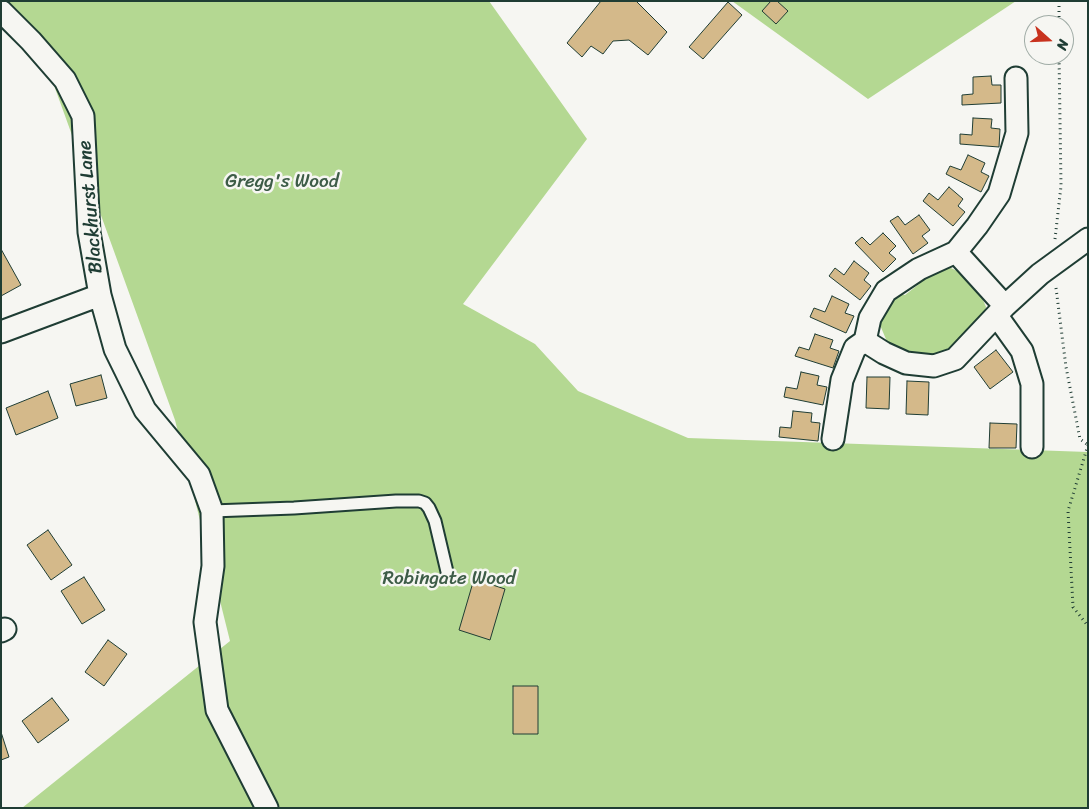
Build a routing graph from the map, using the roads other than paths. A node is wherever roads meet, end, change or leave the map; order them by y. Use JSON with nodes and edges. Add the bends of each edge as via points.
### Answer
{"nodes":[{"id":1,"x":1,"y":11,"type":"edge"},
{"id":2,"x":1016,"y":78,"type":"dead end"},
{"id":3,"x":1088,"y":239,"type":"edge"},
{"id":4,"x":956,"y":252,"type":"junction"},
{"id":5,"x":100,"y":295,"type":"junction"},
{"id":6,"x":1001,"y":311,"type":"junction"},
{"id":7,"x":1,"y":332,"type":"edge"},
{"id":8,"x":865,"y":340,"type":"junction"},
{"id":9,"x":833,"y":440,"type":"dead end"},
{"id":10,"x":1032,"y":446,"type":"dead end"},
{"id":11,"x":212,"y":511,"type":"junction"},
{"id":12,"x":448,"y":576,"type":"dead end"},
{"id":13,"x":267,"y":808,"type":"edge"}],
"edges":[{"from":1,"to":5,"type":"street","name":"Blackhurst Lane","via":[[64,80],[83,116],[89,232]]},
{"from":2,"to":4,"type":"street","via":[[1017,133],[999,194]]},
{"from":3,"to":6,"type":"street","via":[[1053,264]]},
{"from":4,"to":6,"type":"street"},
{"from":4,"to":8,"type":"street","via":[[919,269],[886,291],[870,318]]},
{"from":5,"to":7,"type":"street"},
{"from":5,"to":11,"type":"street","name":"Blackhurst Lane","via":[[115,349],[145,410],[199,475]]},
{"from":6,"to":8,"type":"street","via":[[955,359],[934,366],[906,363]]},
{"from":6,"to":10,"type":"street","via":[[1022,351],[1032,384]]},
{"from":8,"to":9,"type":"street","via":[[855,348],[842,380]]},
{"from":11,"to":12,"type":"lane","via":[[419,501],[429,508],[435,521]]},
{"from":11,"to":13,"type":"street","name":"Blackhurst Lane","via":[[213,566],[205,622],[218,710]]}]}
